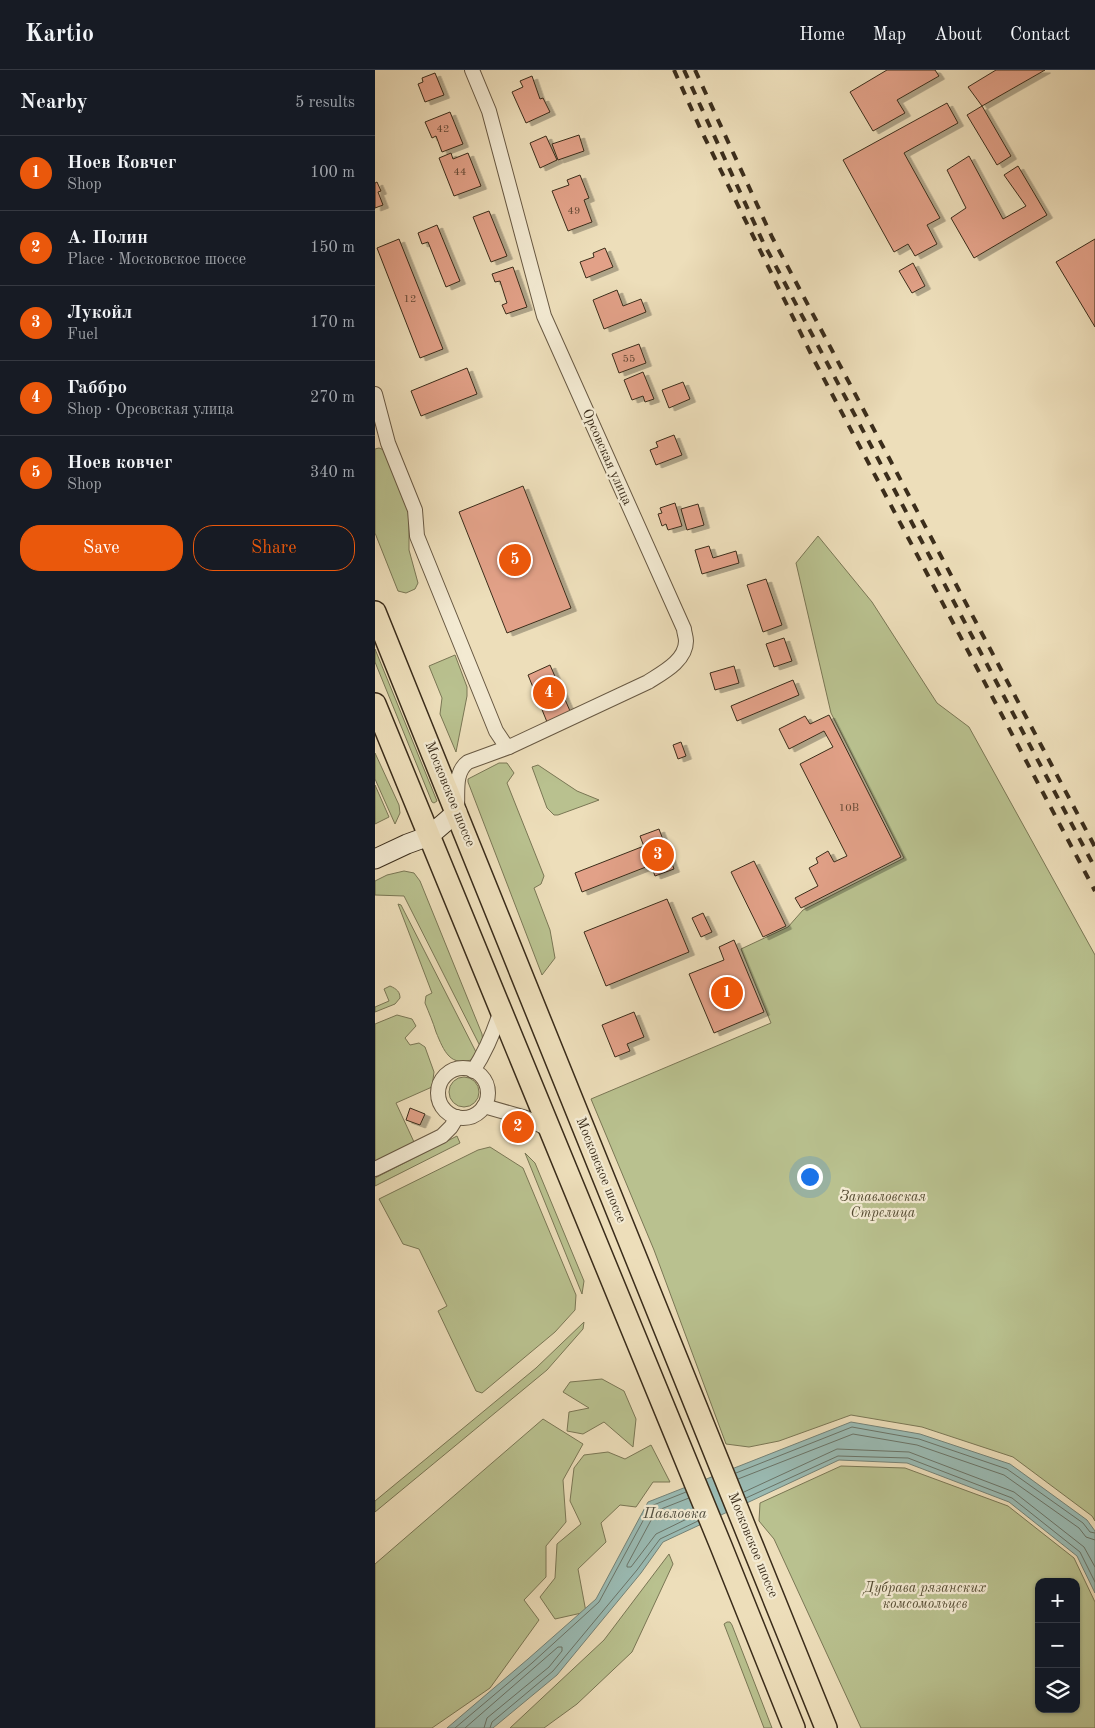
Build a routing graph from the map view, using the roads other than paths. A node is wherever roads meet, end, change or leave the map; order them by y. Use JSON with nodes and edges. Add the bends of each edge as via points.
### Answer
{"nodes":[{"id":1,"x":471,"y":70,"type":"edge"},
{"id":2,"x":375,"y":394,"type":"edge"},
{"id":3,"x":375,"y":612,"type":"edge"},
{"id":4,"x":375,"y":704,"type":"edge"},
{"id":5,"x":509,"y":747,"type":"junction"},
{"id":6,"x":457,"y":812,"type":"junction"},
{"id":7,"x":429,"y":836,"type":"junction"},
{"id":8,"x":375,"y":859,"type":"edge"},
{"id":9,"x":501,"y":1010,"type":"junction"},
{"id":10,"x":473,"y":1070,"type":"junction"},
{"id":11,"x":485,"y":1106,"type":"junction"},
{"id":12,"x":457,"y":1117,"type":"junction"},
{"id":13,"x":550,"y":1130,"type":"junction"},
{"id":14,"x":375,"y":1169,"type":"edge"},
{"id":15,"x":794,"y":1728,"type":"edge"},
{"id":16,"x":826,"y":1728,"type":"edge"}],
"edges":[{"from":1,"to":5,"type":"street","name":"Орсовская улица","via":[[489,111],[544,316],[684,629],[686,641],[679,659],[648,682]]},
{"from":2,"to":5,"type":"street","via":[[388,443],[415,510],[417,536],[496,731]]},
{"from":3,"to":6,"type":"main road","name":"Московское шоссе"},
{"from":4,"to":7,"type":"main road"},
{"from":5,"to":6,"type":"street","name":"Орсовская улица","via":[[463,766],[459,772]]},
{"from":6,"to":7,"type":"street"},
{"from":6,"to":16,"type":"main road","name":"Московское шоссе"},
{"from":7,"to":8,"type":"street"},
{"from":7,"to":9,"type":"main road"},
{"from":9,"to":10,"type":"street","via":[[493,1035]]},
{"from":9,"to":13,"type":"main road"},
{"from":10,"to":11,"type":"street","via":[[487,1086]]},
{"from":10,"to":12,"type":"street","via":[[453,1071],[439,1088],[440,1103]]},
{"from":11,"to":12,"type":"street","via":[[473,1116]]},
{"from":11,"to":13,"type":"street","via":[[526,1118]]},
{"from":12,"to":14,"type":"street","via":[[443,1136]]},
{"from":13,"to":15,"type":"main road"}]}
